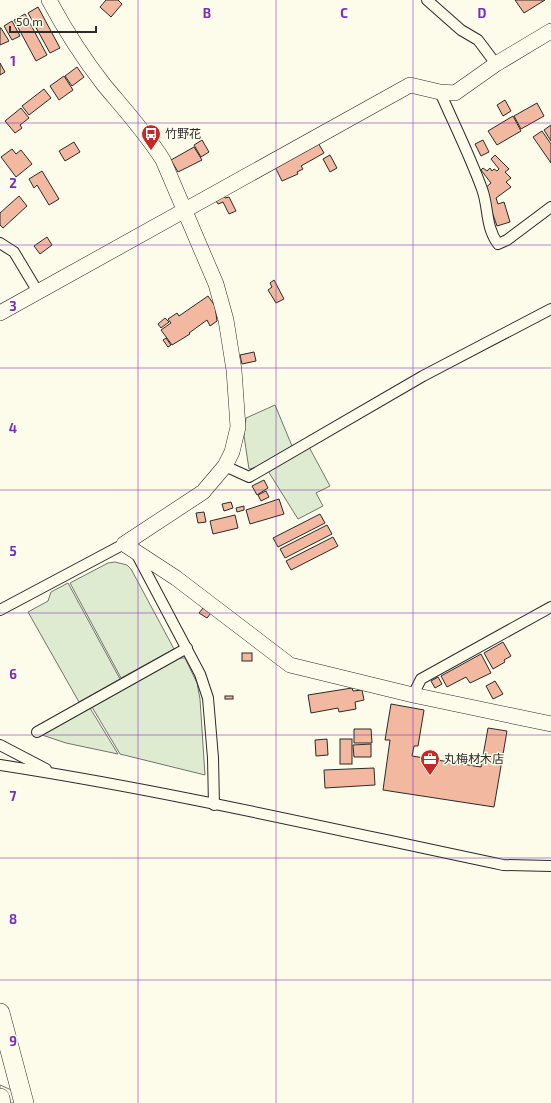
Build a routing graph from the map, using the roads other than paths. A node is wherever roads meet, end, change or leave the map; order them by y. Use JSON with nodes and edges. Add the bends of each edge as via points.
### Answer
{"nodes":[{"id":1,"x":49,"y":0,"type":"edge"},
{"id":2,"x":427,"y":0,"type":"edge"},
{"id":3,"x":551,"y":31,"type":"edge"},
{"id":4,"x":496,"y":64,"type":"junction"},
{"id":5,"x":440,"y":92,"type":"junction"},
{"id":6,"x":551,"y":207,"type":"edge"},
{"id":7,"x":185,"y":210,"type":"junction"},
{"id":8,"x":0,"y":243,"type":"edge"},
{"id":9,"x":38,"y":292,"type":"junction"},
{"id":10,"x":551,"y":309,"type":"edge"},
{"id":11,"x":0,"y":313,"type":"edge"},
{"id":12,"x":225,"y":466,"type":"junction"},
{"id":13,"x":130,"y":548,"type":"junction"},
{"id":14,"x":551,"y":607,"type":"edge"},
{"id":15,"x":0,"y":610,"type":"edge"},
{"id":16,"x":187,"y":648,"type":"junction"},
{"id":17,"x":413,"y":695,"type":"junction"},
{"id":18,"x":551,"y":724,"type":"edge"},
{"id":19,"x":37,"y":732,"type":"dead end"},
{"id":20,"x":0,"y":745,"type":"edge"},
{"id":21,"x":0,"y":765,"type":"edge"},
{"id":22,"x":55,"y":773,"type":"junction"},
{"id":23,"x":214,"y":805,"type":"junction"},
{"id":24,"x":551,"y":866,"type":"edge"},
{"id":25,"x":0,"y":1012,"type":"edge"},
{"id":26,"x":0,"y":1098,"type":"edge"},
{"id":27,"x":1,"y":1103,"type":"edge"},
{"id":28,"x":24,"y":1103,"type":"edge"}],
"edges":[{"from":1,"to":7,"type":"street","via":[[70,39],[152,141]]},
{"from":2,"to":4,"type":"street","via":[[461,30],[478,40]]},
{"from":3,"to":4,"type":"street"},
{"from":4,"to":5,"type":"street","via":[[455,93]]},
{"from":5,"to":6,"type":"street","via":[[476,171],[486,200],[486,218],[498,244]]},
{"from":5,"to":7,"type":"street","via":[[410,85]]},
{"from":7,"to":9,"type":"street"},
{"from":7,"to":12,"type":"street","via":[[216,284],[232,356],[238,427],[232,452]]},
{"from":8,"to":9,"type":"street","via":[[14,252]]},
{"from":9,"to":11,"type":"street"},
{"from":10,"to":12,"type":"street","via":[[423,376],[249,477]]},
{"from":12,"to":13,"type":"street","via":[[203,492]]},
{"from":13,"to":15,"type":"street"},
{"from":13,"to":16,"type":"street"},
{"from":13,"to":17,"type":"street","via":[[176,578],[290,665]]},
{"from":14,"to":17,"type":"street","via":[[421,679]]},
{"from":16,"to":19,"type":"street"},
{"from":16,"to":23,"type":"street","via":[[208,698]]},
{"from":17,"to":18,"type":"street"},
{"from":20,"to":22,"type":"street"},
{"from":21,"to":22,"type":"street"},
{"from":22,"to":23,"type":"street"},
{"from":23,"to":24,"type":"street","via":[[503,864]]},
{"from":25,"to":28,"type":"highway"},
{"from":26,"to":27,"type":"highway"}]}
